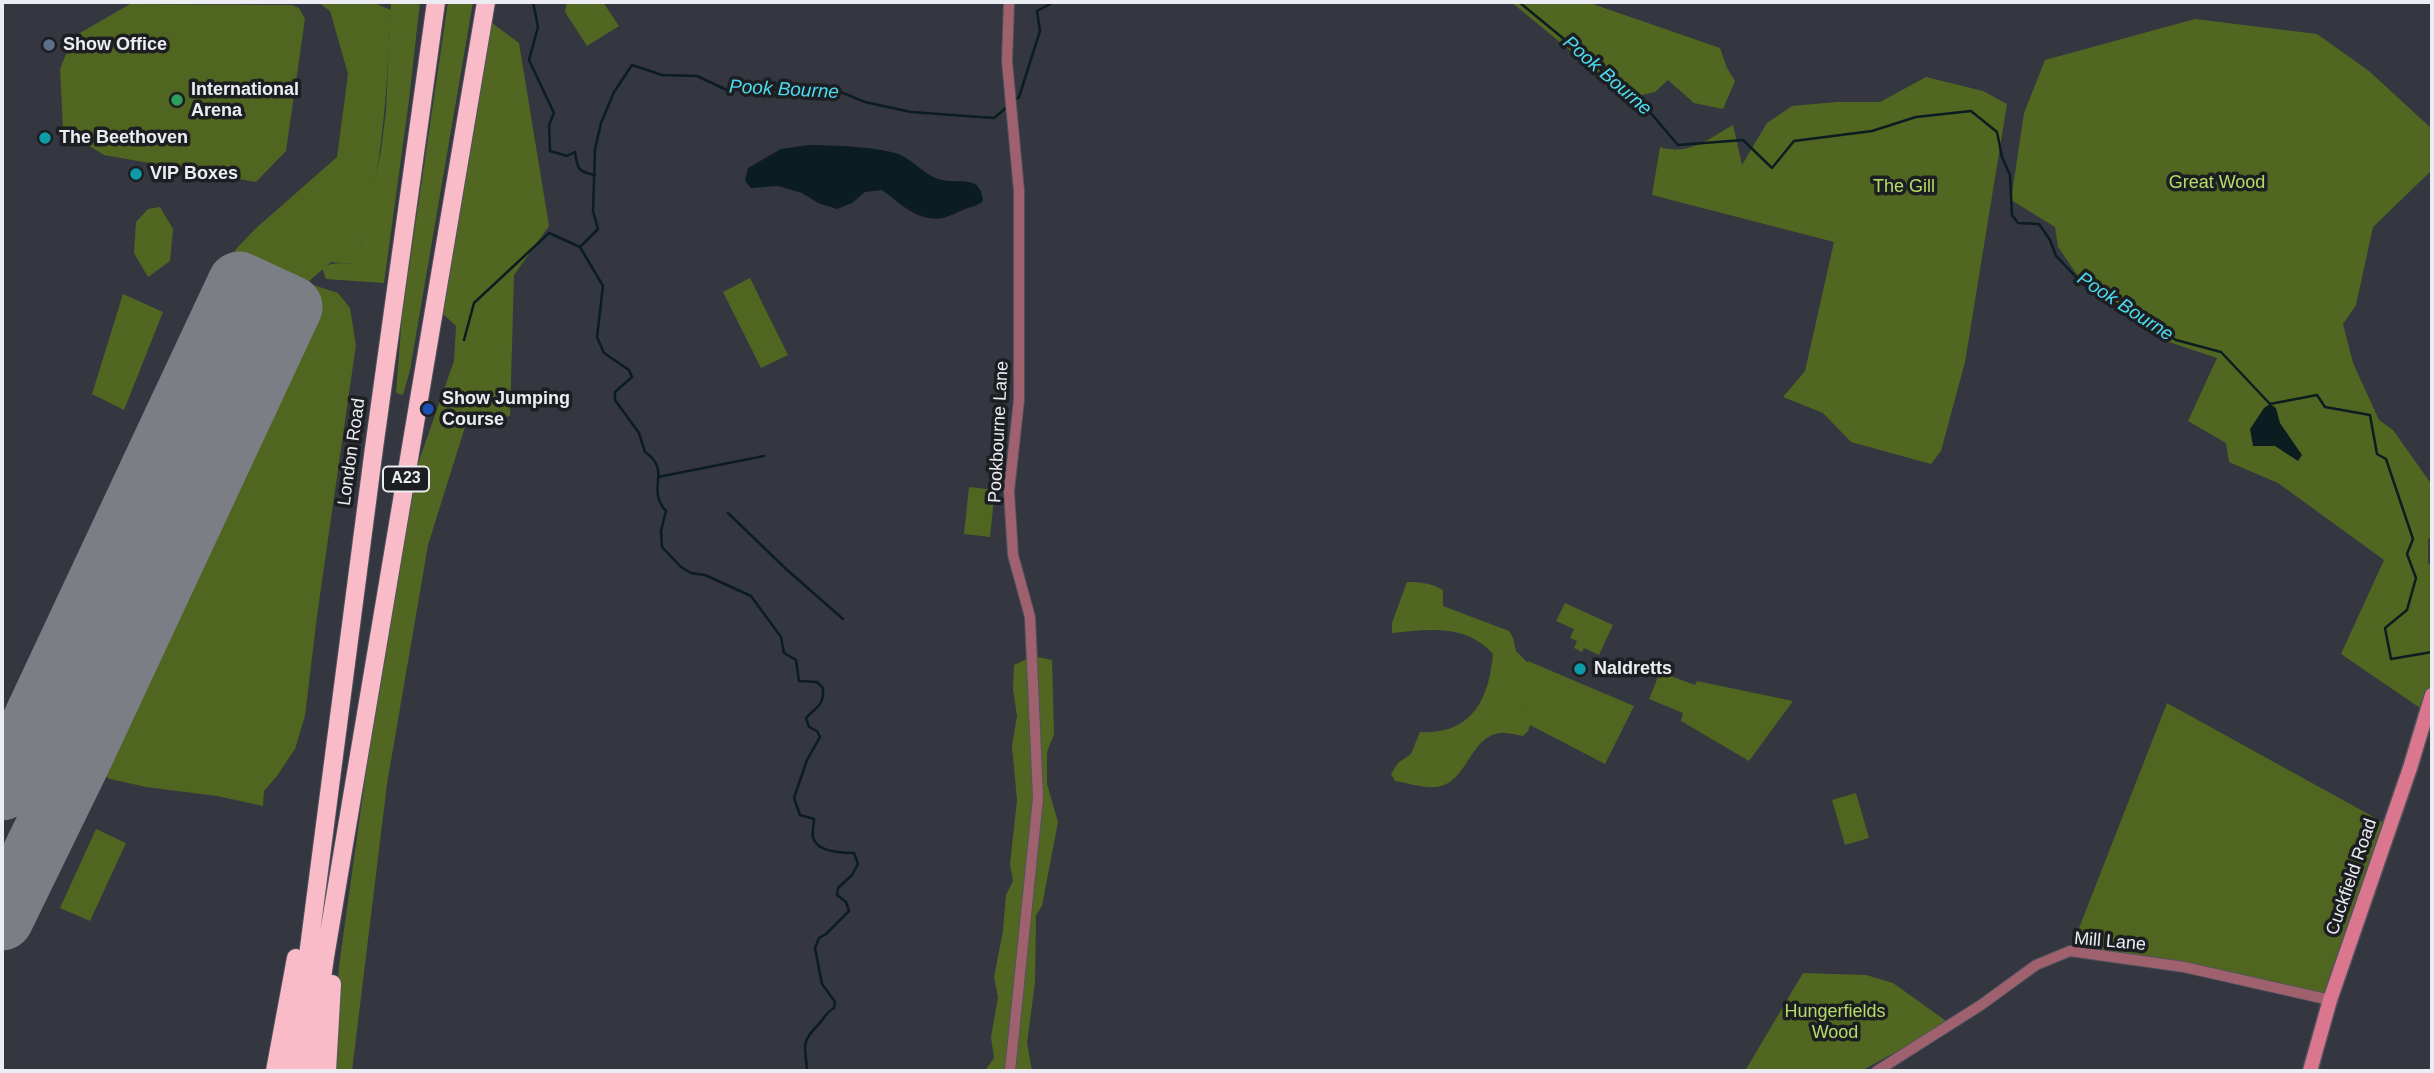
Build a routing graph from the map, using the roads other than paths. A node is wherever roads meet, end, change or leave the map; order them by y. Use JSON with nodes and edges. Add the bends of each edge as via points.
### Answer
{"nodes":[{"id":1,"x":436,"y":2,"type":"edge"},
{"id":2,"x":486,"y":2,"type":"edge"},
{"id":3,"x":1009,"y":2,"type":"edge"},
{"id":4,"x":2432,"y":695,"type":"edge"},
{"id":5,"x":314,"y":907,"type":"junction"},
{"id":6,"x":325,"y":957,"type":"junction"},
{"id":7,"x":2330,"y":1000,"type":"junction"},
{"id":8,"x":275,"y":1071,"type":"edge"},
{"id":9,"x":293,"y":1071,"type":"edge"},
{"id":10,"x":309,"y":1071,"type":"edge"},
{"id":11,"x":327,"y":1071,"type":"edge"},
{"id":12,"x":1010,"y":1071,"type":"edge"},
{"id":13,"x":1877,"y":1071,"type":"edge"},
{"id":14,"x":2310,"y":1071,"type":"edge"}],
"edges":[{"from":1,"to":5,"type":"highway","name":"London Road","number":"A23"},
{"from":2,"to":6,"type":"highway","number":"A23"},
{"from":3,"to":12,"type":"street","name":"Pookbourne Lane","via":[[1007,61],[1019,191],[1019,400],[1009,491],[1013,555],[1030,617],[1038,798]]},
{"from":4,"to":7,"type":"street","name":"Cuckfield Road"},
{"from":5,"to":8,"type":"highway","via":[[303,924]]},
{"from":5,"to":9,"type":"highway","number":"A23"},
{"from":6,"to":10,"type":"highway","number":"A23"},
{"from":6,"to":11,"type":"highway","via":[[332,979]]},
{"from":7,"to":13,"type":"street","name":"Mill Lane","via":[[2184,967],[2070,951],[2036,965]]},
{"from":7,"to":14,"type":"street","name":"Cuckfield Road"}]}
